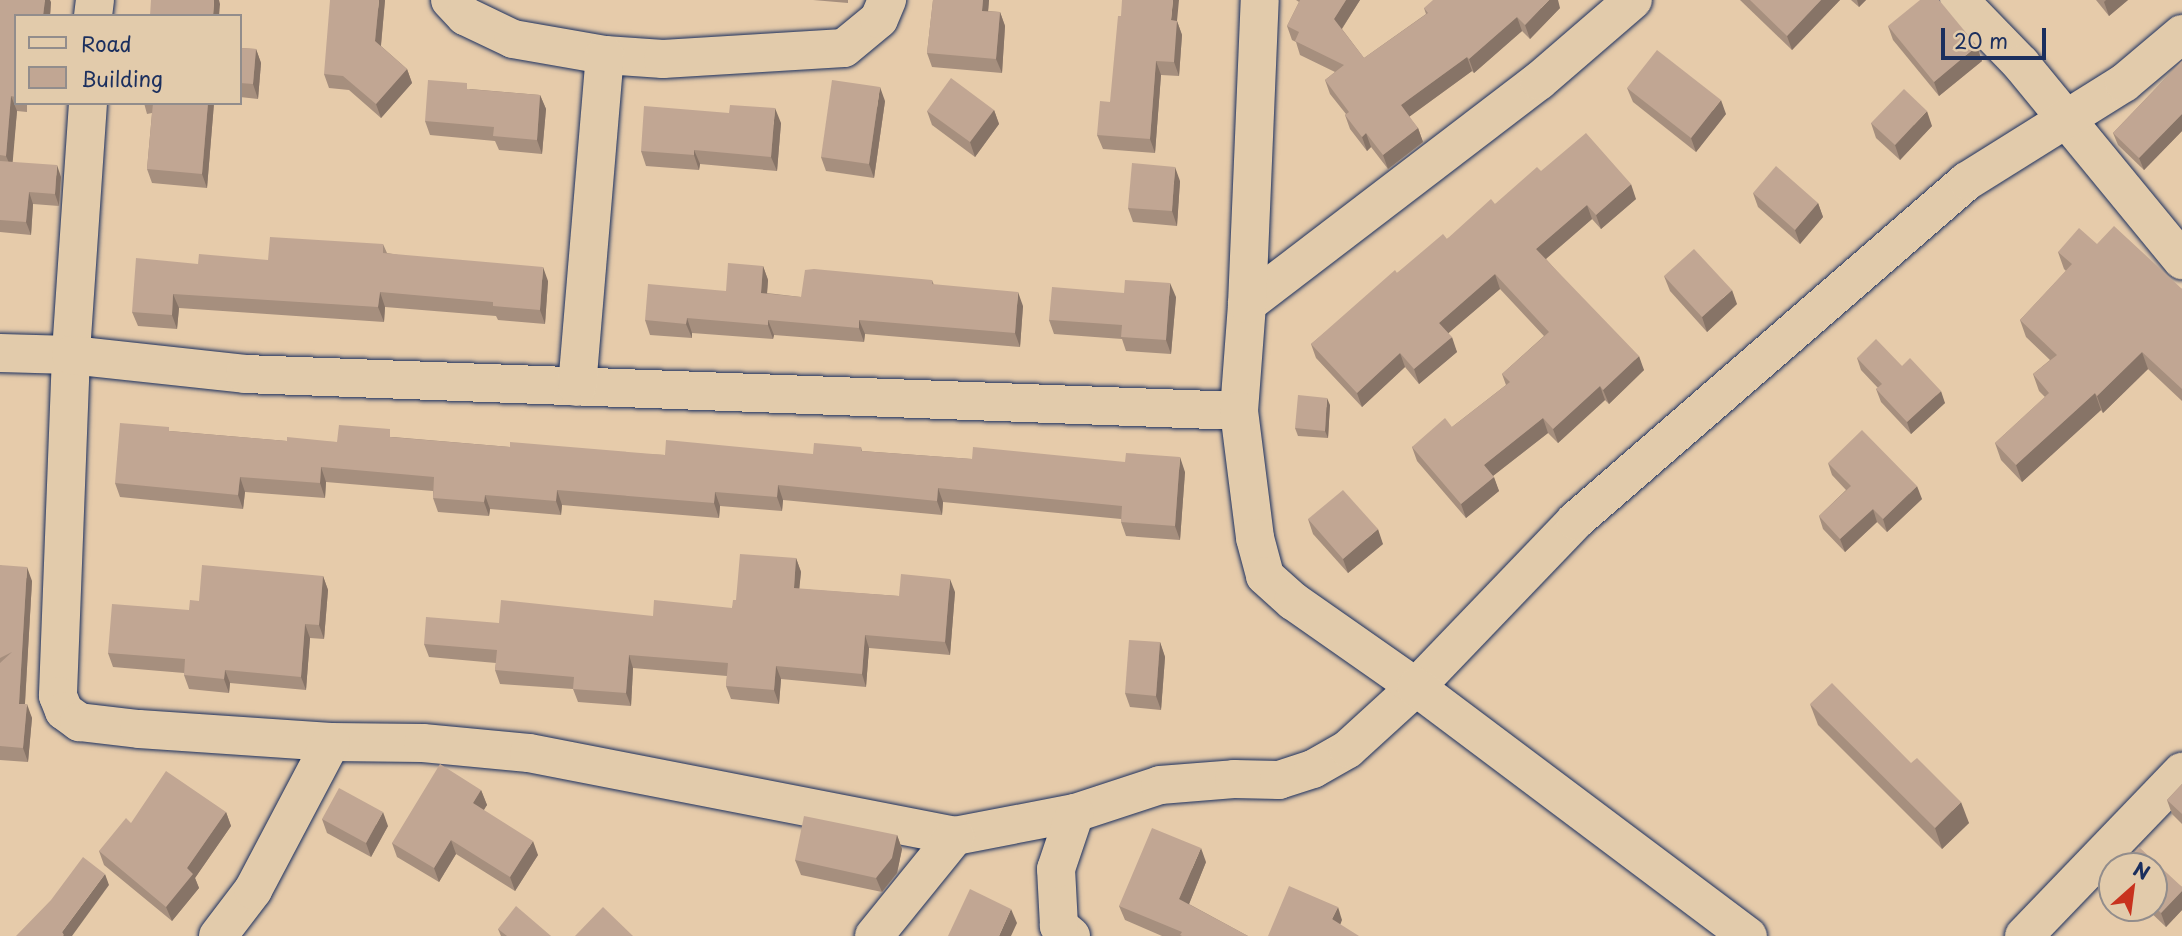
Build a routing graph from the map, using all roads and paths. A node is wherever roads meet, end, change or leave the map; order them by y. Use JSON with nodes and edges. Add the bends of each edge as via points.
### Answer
{"nodes":[{"id":1,"x":450,"y":0,"type":"edge"},
{"id":2,"x":887,"y":0,"type":"edge"},
{"id":3,"x":1260,"y":0,"type":"edge"},
{"id":4,"x":1633,"y":0,"type":"edge"},
{"id":5,"x":1959,"y":0,"type":"edge"},
{"id":6,"x":2182,"y":34,"type":"edge"},
{"id":7,"x":605,"y":55,"type":"junction"},
{"id":8,"x":88,"y":105,"type":"edge"},
{"id":9,"x":2066,"y":121,"type":"junction"},
{"id":10,"x":2182,"y":260,"type":"edge"},
{"id":11,"x":1247,"y":303,"type":"junction"},
{"id":12,"x":0,"y":353,"type":"edge"},
{"id":13,"x":71,"y":355,"type":"junction"},
{"id":14,"x":577,"y":387,"type":"junction"},
{"id":15,"x":1239,"y":411,"type":"junction"},
{"id":16,"x":1416,"y":687,"type":"junction"},
{"id":17,"x":331,"y":742,"type":"junction"},
{"id":18,"x":2182,"y":772,"type":"edge"},
{"id":19,"x":1075,"y":813,"type":"junction"},
{"id":20,"x":955,"y":836,"type":"junction"},
{"id":21,"x":218,"y":936,"type":"edge"},
{"id":22,"x":874,"y":936,"type":"edge"},
{"id":23,"x":1072,"y":936,"type":"edge"},
{"id":24,"x":1748,"y":936,"type":"edge"},
{"id":25,"x":2024,"y":936,"type":"edge"}],
"edges":[{"from":1,"to":7,"type":"street","via":[[465,16],[513,39]]},
{"from":2,"to":7,"type":"street","via":[[879,19],[844,48],[663,59]]},
{"from":3,"to":11,"type":"street"},
{"from":4,"to":11,"type":"street","via":[[1539,81]]},
{"from":5,"to":9,"type":"street","via":[[2021,64]]},
{"from":6,"to":9,"type":"street","via":[[2124,83]]},
{"from":7,"to":14,"type":"street"},
{"from":8,"to":13,"type":"street"},
{"from":9,"to":10,"type":"street"},
{"from":9,"to":16,"type":"street","via":[[1967,181],[1795,329],[1575,521]]},
{"from":11,"to":15,"type":"street"},
{"from":12,"to":13,"type":"street"},
{"from":13,"to":14,"type":"street","via":[[245,374]]},
{"from":13,"to":17,"type":"street","via":[[58,696],[64,711],[79,722],[139,729]]},
{"from":14,"to":15,"type":"street"},
{"from":15,"to":16,"type":"street","via":[[1255,538],[1265,576],[1293,601]]},
{"from":16,"to":19,"type":"street","via":[[1348,749],[1313,769],[1279,780],[1160,785]]},
{"from":16,"to":24,"type":"street"},
{"from":17,"to":20,"type":"street","via":[[423,743],[529,753]]},
{"from":17,"to":21,"type":"street","via":[[253,890]]},
{"from":18,"to":25,"type":"street"},
{"from":19,"to":20,"type":"street"},
{"from":19,"to":23,"type":"street","via":[[1056,869],[1059,926]]},
{"from":20,"to":22,"type":"street"}]}
